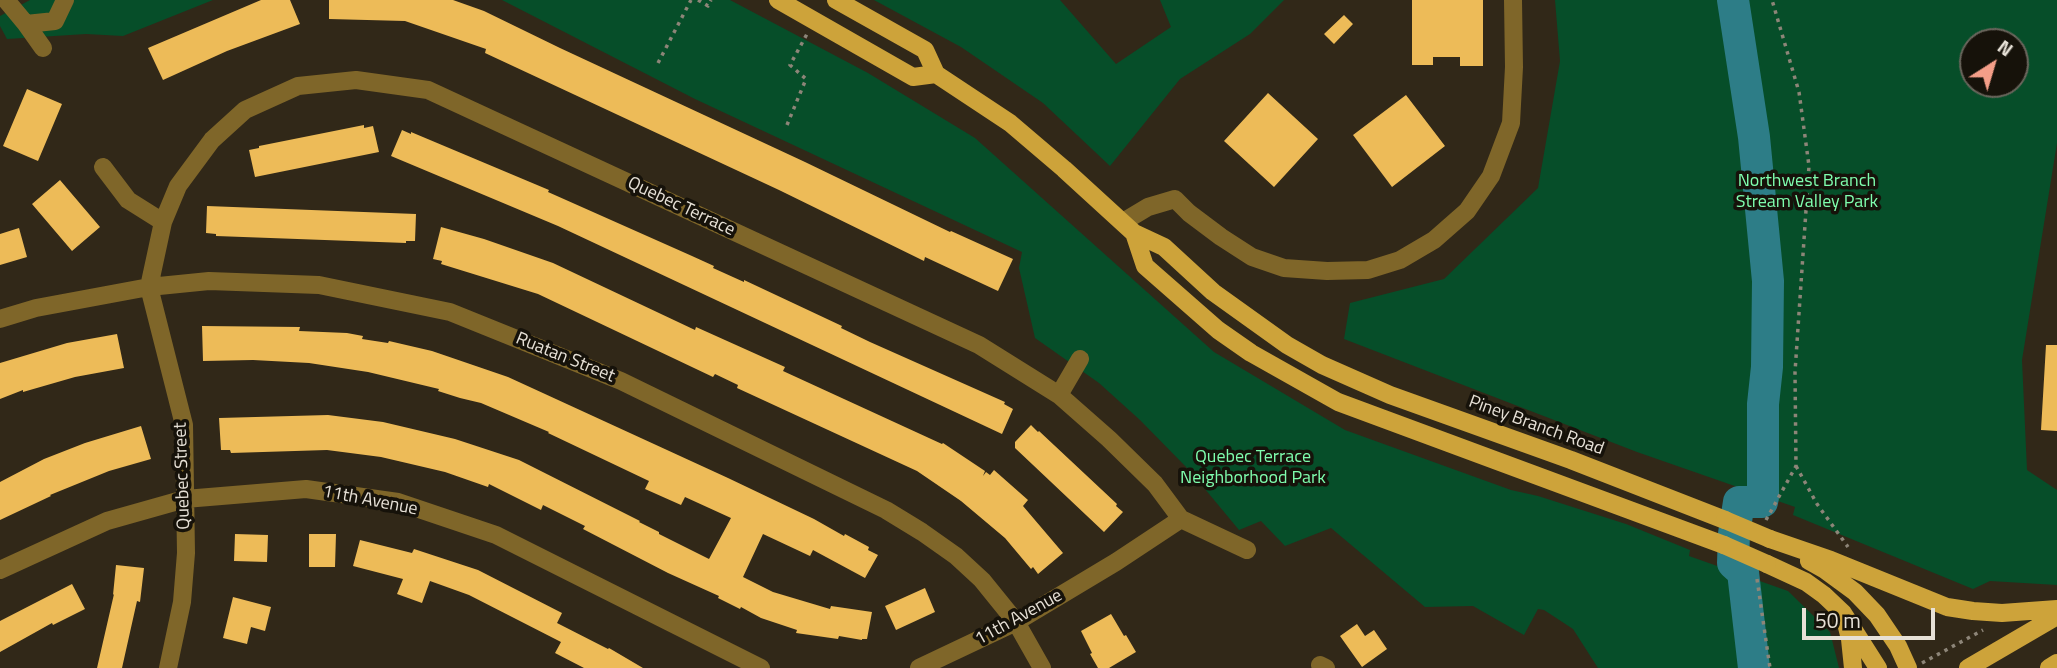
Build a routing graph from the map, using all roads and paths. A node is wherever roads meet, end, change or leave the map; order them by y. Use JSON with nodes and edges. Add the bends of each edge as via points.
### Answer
{"nodes":[{"id":1,"x":6,"y":0,"type":"edge"},
{"id":2,"x":65,"y":0,"type":"edge"},
{"id":3,"x":691,"y":0,"type":"edge"},
{"id":4,"x":698,"y":0,"type":"edge"},
{"id":5,"x":711,"y":0,"type":"edge"},
{"id":6,"x":778,"y":0,"type":"edge"},
{"id":7,"x":836,"y":0,"type":"edge"},
{"id":8,"x":1513,"y":0,"type":"edge"},
{"id":9,"x":1772,"y":0,"type":"edge"},
{"id":10,"x":26,"y":23,"type":"junction"},
{"id":11,"x":808,"y":32,"type":"dead end"},
{"id":12,"x":43,"y":48,"type":"dead end"},
{"id":13,"x":658,"y":63,"type":"dead end"},
{"id":14,"x":936,"y":74,"type":"junction"},
{"id":15,"x":787,"y":125,"type":"dead end"},
{"id":16,"x":103,"y":167,"type":"dead end"},
{"id":17,"x":163,"y":222,"type":"junction"},
{"id":18,"x":1128,"y":228,"type":"junction"},
{"id":19,"x":149,"y":287,"type":"junction"},
{"id":20,"x":0,"y":319,"type":"edge"},
{"id":21,"x":1080,"y":359,"type":"dead end"},
{"id":22,"x":1059,"y":395,"type":"junction"},
{"id":23,"x":1796,"y":466,"type":"junction"},
{"id":24,"x":185,"y":499,"type":"junction"},
{"id":25,"x":1181,"y":519,"type":"junction"},
{"id":26,"x":1766,"y":534,"type":"junction"},
{"id":27,"x":1851,"y":549,"type":"dead end"},
{"id":28,"x":1247,"y":550,"type":"dead end"},
{"id":29,"x":1762,"y":569,"type":"junction"},
{"id":30,"x":0,"y":570,"type":"edge"},
{"id":31,"x":2057,"y":609,"type":"edge"},
{"id":32,"x":1843,"y":613,"type":"junction"},
{"id":33,"x":2057,"y":616,"type":"edge"},
{"id":34,"x":1016,"y":622,"type":"junction"},
{"id":35,"x":1985,"y":629,"type":"dead end"},
{"id":36,"x":2057,"y":663,"type":"edge"},
{"id":37,"x":1914,"y":666,"type":"edge"},
{"id":38,"x":169,"y":668,"type":"edge"},
{"id":39,"x":761,"y":668,"type":"edge"},
{"id":40,"x":919,"y":668,"type":"edge"},
{"id":41,"x":1042,"y":668,"type":"edge"},
{"id":42,"x":1770,"y":668,"type":"edge"},
{"id":43,"x":1853,"y":668,"type":"edge"},
{"id":44,"x":1878,"y":668,"type":"edge"},
{"id":45,"x":1968,"y":668,"type":"edge"},
{"id":46,"x":2049,"y":668,"type":"edge"}],
"edges":[{"from":1,"to":10,"type":"street"},
{"from":2,"to":10,"type":"street","via":[[55,21]]},
{"from":3,"to":13,"type":"path"},
{"from":4,"to":5,"type":"path","via":[[708,6]]},
{"from":6,"to":14,"type":"main road","name":"Piney Branch Road","via":[[913,77]]},
{"from":7,"to":14,"type":"main road","name":"Piney Branch Road","via":[[925,50]]},
{"from":8,"to":18,"type":"street","via":[[1511,123],[1491,176],[1467,211],[1434,240],[1400,260],[1368,270],[1327,271],[1284,268],[1252,257],[1175,199],[1148,207]]},
{"from":9,"to":23,"type":"path","via":[[1799,92],[1809,166],[1795,372]]},
{"from":10,"to":12,"type":"street"},
{"from":11,"to":15,"type":"path","via":[[790,65],[806,79]]},
{"from":14,"to":18,"type":"main road","name":"Piney Branch Road","via":[[1010,123]]},
{"from":16,"to":17,"type":"street","via":[[128,200]]},
{"from":17,"to":19,"type":"street","name":"Quebec Terrace"},
{"from":17,"to":22,"type":"street","name":"Quebec Terrace","via":[[178,186],[212,140],[246,110],[298,86],[356,80],[428,90],[979,345]]},
{"from":18,"to":26,"type":"main road","name":"Piney Branch Road","bridge":true,"via":[[1164,247],[1213,292],[1322,365],[1390,395]]},
{"from":18,"to":29,"type":"main road","bridge":true,"via":[[1145,266],[1218,330],[1338,402],[1724,545]]},
{"from":19,"to":20,"type":"street","name":"Ruatan Street"},
{"from":19,"to":24,"type":"street","name":"Quebec Street","via":[[184,425]]},
{"from":19,"to":34,"type":"street","name":"Ruatan Street","via":[[209,281],[319,285],[450,312],[621,381],[886,510],[956,556]]},
{"from":21,"to":22,"type":"street"},
{"from":22,"to":25,"type":"street","name":"Quebec Terrace","via":[[1155,484]]},
{"from":23,"to":26,"type":"path","via":[[1769,511]]},
{"from":23,"to":27,"type":"path"},
{"from":24,"to":30,"type":"street","name":"11th Avenue","via":[[107,521]]},
{"from":24,"to":38,"type":"street","name":"Quebec Street","via":[[182,603]]},
{"from":24,"to":39,"type":"street","name":"11th Avenue","via":[[306,489],[398,502],[496,535]]},
{"from":25,"to":28,"type":"street"},
{"from":25,"to":34,"type":"street","name":"11th Avenue"},
{"from":26,"to":31,"type":"main road","via":[[1947,607],[2002,613]]},
{"from":26,"to":37,"type":"main road","name":"Piney Branch Road","via":[[1855,592]]},
{"from":29,"to":32,"type":"main road","via":[[1806,582]]},
{"from":29,"to":42,"type":"path"},
{"from":32,"to":43,"type":"main road"},
{"from":32,"to":44,"type":"main road"},
{"from":33,"to":45,"type":"main road"},
{"from":34,"to":40,"type":"street","name":"11th Avenue"},
{"from":34,"to":41,"type":"street","name":"Ruatan Street"},
{"from":35,"to":37,"type":"path"},
{"from":36,"to":46,"type":"main road"}]}
